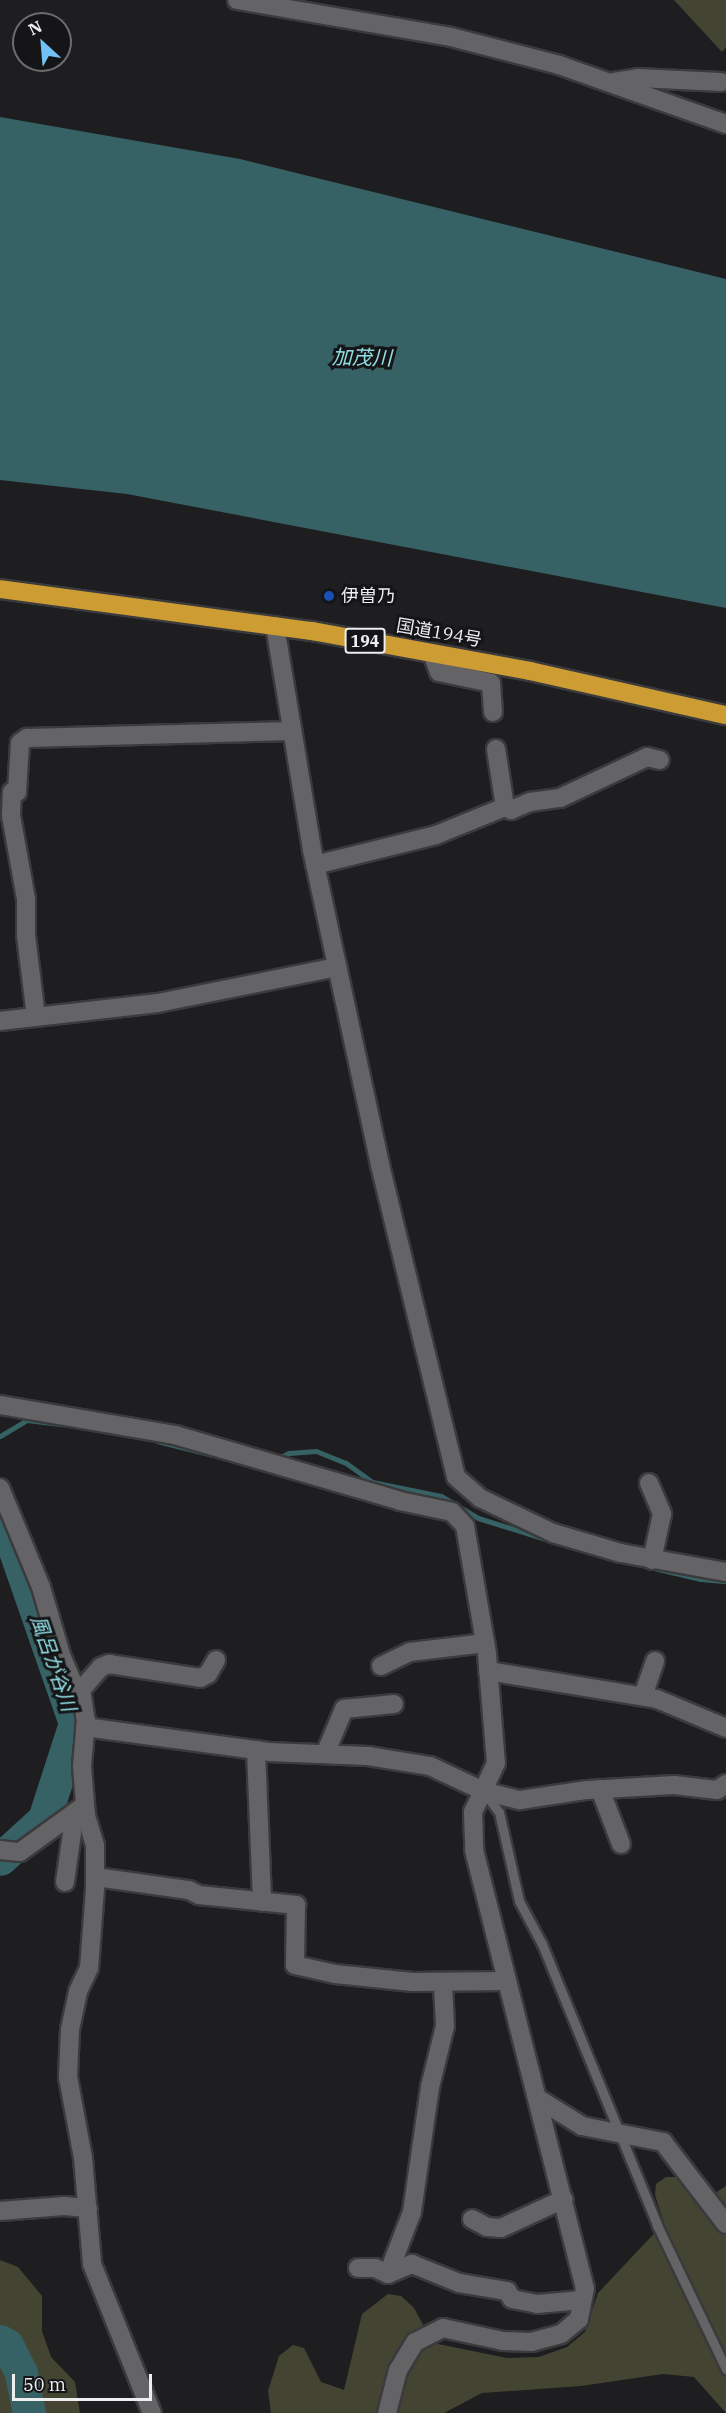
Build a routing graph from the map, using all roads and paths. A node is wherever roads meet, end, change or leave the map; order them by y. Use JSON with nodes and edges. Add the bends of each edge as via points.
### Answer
{"nodes":[{"id":1,"x":237,"y":0,"type":"edge"},
{"id":2,"x":612,"y":82,"type":"junction"},
{"id":3,"x":721,"y":82,"type":"dead end"},
{"id":4,"x":726,"y":124,"type":"edge"},
{"id":5,"x":0,"y":588,"type":"edge"},
{"id":6,"x":275,"y":626,"type":"junction"},
{"id":7,"x":432,"y":653,"type":"junction"},
{"id":8,"x":493,"y":712,"type":"dead end"},
{"id":9,"x":726,"y":715,"type":"edge"},
{"id":10,"x":291,"y":731,"type":"junction"},
{"id":11,"x":496,"y":749,"type":"dead end"},
{"id":12,"x":660,"y":760,"type":"dead end"},
{"id":13,"x":505,"y":807,"type":"junction"},
{"id":14,"x":5,"y":815,"type":"edge"},
{"id":15,"x":315,"y":865,"type":"junction"},
{"id":16,"x":337,"y":967,"type":"junction"},
{"id":17,"x":36,"y":1017,"type":"junction"},
{"id":18,"x":0,"y":1021,"type":"edge"},
{"id":19,"x":0,"y":1405,"type":"edge"},
{"id":20,"x":649,"y":1484,"type":"dead end"},
{"id":21,"x":0,"y":1488,"type":"edge"},
{"id":22,"x":467,"y":1492,"type":"junction"},
{"id":23,"x":453,"y":1511,"type":"junction"},
{"id":24,"x":652,"y":1560,"type":"junction"},
{"id":25,"x":726,"y":1572,"type":"edge"},
{"id":26,"x":485,"y":1643,"type":"junction"},
{"id":27,"x":216,"y":1660,"type":"dead end"},
{"id":28,"x":655,"y":1661,"type":"dead end"},
{"id":29,"x":381,"y":1666,"type":"dead end"},
{"id":30,"x":488,"y":1671,"type":"junction"},
{"id":31,"x":81,"y":1690,"type":"junction"},
{"id":32,"x":643,"y":1696,"type":"junction"},
{"id":33,"x":394,"y":1704,"type":"dead end"},
{"id":34,"x":85,"y":1727,"type":"junction"},
{"id":35,"x":726,"y":1728,"type":"edge"},
{"id":36,"x":256,"y":1750,"type":"junction"},
{"id":37,"x":325,"y":1754,"type":"junction"},
{"id":38,"x":726,"y":1784,"type":"edge"},
{"id":39,"x":600,"y":1789,"type":"junction"},
{"id":40,"x":483,"y":1791,"type":"junction"},
{"id":41,"x":77,"y":1811,"type":"junction"},
{"id":42,"x":621,"y":1844,"type":"dead end"},
{"id":43,"x":0,"y":1850,"type":"edge"},
{"id":44,"x":96,"y":1877,"type":"junction"},
{"id":45,"x":65,"y":1881,"type":"dead end"},
{"id":46,"x":262,"y":1902,"type":"junction"},
{"id":47,"x":507,"y":1981,"type":"junction"},
{"id":48,"x":443,"y":1984,"type":"junction"},
{"id":49,"x":537,"y":2098,"type":"junction"},
{"id":50,"x":620,"y":2133,"type":"junction"},
{"id":51,"x":564,"y":2199,"type":"junction"},
{"id":52,"x":88,"y":2208,"type":"junction"},
{"id":53,"x":0,"y":2211,"type":"edge"},
{"id":54,"x":472,"y":2219,"type":"dead end"},
{"id":55,"x":726,"y":2224,"type":"edge"},
{"id":56,"x":358,"y":2268,"type":"dead end"},
{"id":57,"x":388,"y":2274,"type":"junction"},
{"id":58,"x":582,"y":2300,"type":"junction"},
{"id":59,"x":726,"y":2369,"type":"edge"},
{"id":60,"x":152,"y":2413,"type":"edge"},
{"id":61,"x":387,"y":2413,"type":"edge"}],
"edges":[{"from":1,"to":2,"type":"street","via":[[451,37]]},
{"from":2,"to":3,"type":"street","via":[[638,78]]},
{"from":2,"to":4,"type":"street"},
{"from":5,"to":6,"type":"highway","name":"国道194号","number":"194"},
{"from":6,"to":7,"type":"highway","name":"国道194号","number":"194"},
{"from":6,"to":10,"type":"street"},
{"from":7,"to":8,"type":"street","via":[[439,672],[491,683]]},
{"from":7,"to":9,"type":"highway","name":"国道194号","number":"194"},
{"from":10,"to":14,"type":"street","via":[[27,738],[20,743],[17,792],[12,792]]},
{"from":10,"to":15,"type":"street"},
{"from":11,"to":13,"type":"street"},
{"from":12,"to":13,"type":"street","via":[[647,757],[560,798],[530,802],[511,810]]},
{"from":13,"to":15,"type":"street","via":[[436,836]]},
{"from":14,"to":17,"type":"street","via":[[26,899],[26,935]]},
{"from":15,"to":16,"type":"street"},
{"from":16,"to":17,"type":"street","via":[[158,1004]]},
{"from":16,"to":22,"type":"street","via":[[380,1165],[456,1477]]},
{"from":17,"to":18,"type":"street"},
{"from":19,"to":23,"type":"street","via":[[176,1435],[400,1501]]},
{"from":20,"to":24,"type":"street","via":[[662,1514]]},
{"from":21,"to":31,"type":"street","via":[[42,1587],[61,1655],[74,1686]]},
{"from":22,"to":23,"type":"street"},
{"from":22,"to":24,"type":"street","via":[[553,1533]]},
{"from":23,"to":26,"type":"street","via":[[465,1526]]},
{"from":24,"to":25,"type":"street"},
{"from":26,"to":29,"type":"street","via":[[410,1652]]},
{"from":26,"to":30,"type":"street"},
{"from":27,"to":31,"type":"street","via":[[208,1674],[200,1678],[109,1664],[101,1667]]},
{"from":28,"to":32,"type":"street"},
{"from":30,"to":32,"type":"street"},
{"from":30,"to":40,"type":"street","via":[[496,1763]]},
{"from":31,"to":34,"type":"street"},
{"from":32,"to":35,"type":"street"},
{"from":33,"to":37,"type":"street","via":[[344,1709]]},
{"from":34,"to":36,"type":"street"},
{"from":34,"to":41,"type":"street"},
{"from":36,"to":37,"type":"street"},
{"from":36,"to":46,"type":"street"},
{"from":37,"to":40,"type":"street","via":[[430,1766]]},
{"from":38,"to":39,"type":"street","via":[[708,1790],[674,1785]]},
{"from":39,"to":40,"type":"street","via":[[520,1800]]},
{"from":39,"to":42,"type":"street"},
{"from":40,"to":47,"type":"street","via":[[473,1812],[474,1850]]},
{"from":40,"to":50,"type":"lane","via":[[499,1812],[519,1901],[543,1944]]},
{"from":41,"to":43,"type":"street","via":[[20,1852]]},
{"from":41,"to":44,"type":"street","via":[[95,1846]]},
{"from":41,"to":45,"type":"street"},
{"from":44,"to":46,"type":"street"},
{"from":44,"to":52,"type":"street","via":[[89,1968],[78,1992],[68,2059]]},
{"from":46,"to":48,"type":"street","via":[[296,1905],[295,1965],[375,1980]]},
{"from":47,"to":48,"type":"street"},
{"from":47,"to":49,"type":"street"},
{"from":48,"to":57,"type":"street","via":[[445,2026],[430,2087],[412,2212]]},
{"from":49,"to":50,"type":"street","via":[[582,2126]]},
{"from":49,"to":51,"type":"street"},
{"from":50,"to":55,"type":"street","via":[[663,2142]]},
{"from":50,"to":59,"type":"lane","via":[[657,2225]]},
{"from":51,"to":54,"type":"street","via":[[501,2228],[487,2227]]},
{"from":51,"to":58,"type":"street","via":[[585,2288]]},
{"from":52,"to":53,"type":"street"},
{"from":52,"to":60,"type":"street","via":[[92,2264]]},
{"from":56,"to":57,"type":"street","via":[[375,2268]]},
{"from":57,"to":58,"type":"street","via":[[412,2264],[459,2283],[507,2291],[512,2299],[537,2304]]},
{"from":58,"to":61,"type":"street","via":[[579,2319],[561,2334],[532,2342],[503,2341],[443,2328],[415,2342],[399,2370]]}]}
